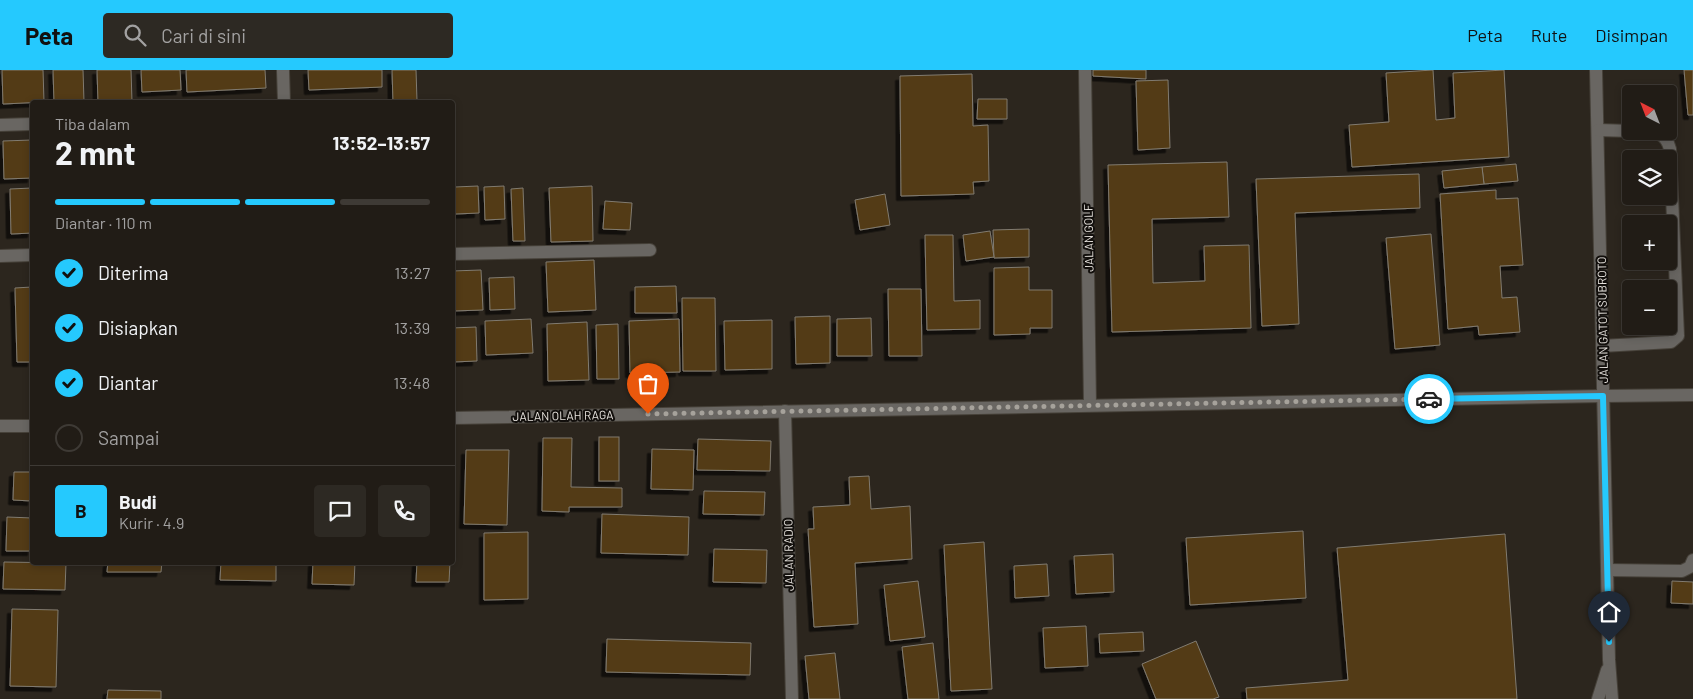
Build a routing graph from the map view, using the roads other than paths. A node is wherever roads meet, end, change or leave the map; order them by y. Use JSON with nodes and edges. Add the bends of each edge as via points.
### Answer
{"nodes":[{"id":1,"x":283,"y":70,"type":"edge"},
{"id":2,"x":1085,"y":70,"type":"edge"},
{"id":3,"x":1596,"y":70,"type":"edge"},
{"id":4,"x":284,"y":100,"type":"edge"},
{"id":5,"x":30,"y":124,"type":"edge"},
{"id":6,"x":0,"y":125,"type":"edge"},
{"id":7,"x":1598,"y":130,"type":"junction"},
{"id":8,"x":1622,"y":131,"type":"edge"},
{"id":9,"x":1667,"y":140,"type":"edge"},
{"id":10,"x":650,"y":250,"type":"dead end"},
{"id":11,"x":455,"y":254,"type":"edge"},
{"id":12,"x":30,"y":255,"type":"edge"},
{"id":13,"x":0,"y":256,"type":"edge"},
{"id":14,"x":1602,"y":346,"type":"junction"},
{"id":15,"x":1693,"y":395,"type":"edge"},
{"id":16,"x":1603,"y":396,"type":"junction"},
{"id":17,"x":1090,"y":405,"type":"junction"},
{"id":18,"x":784,"y":411,"type":"junction"},
{"id":19,"x":455,"y":418,"type":"edge"},
{"id":20,"x":0,"y":426,"type":"edge"},
{"id":21,"x":30,"y":426,"type":"edge"},
{"id":22,"x":1693,"y":560,"type":"edge"},
{"id":23,"x":1607,"y":570,"type":"junction"},
{"id":24,"x":1609,"y":660,"type":"junction"},
{"id":25,"x":792,"y":699,"type":"edge"},
{"id":26,"x":1598,"y":699,"type":"edge"},
{"id":27,"x":1612,"y":699,"type":"edge"}],
"edges":[{"from":1,"to":4,"type":"street"},
{"from":2,"to":17,"type":"street","name":"JALAN GOLF"},
{"from":3,"to":7,"type":"street","name":"JALAN GATOT SUBROTO"},
{"from":5,"to":6,"type":"street"},
{"from":7,"to":8,"type":"street"},
{"from":7,"to":14,"type":"street","name":"JALAN GATOT SUBROTO"},
{"from":9,"to":14,"type":"street","via":[[1670,149],[1678,336],[1671,342]]},
{"from":10,"to":11,"type":"street"},
{"from":12,"to":13,"type":"street"},
{"from":14,"to":16,"type":"street","name":"JALAN GATOT SUBROTO"},
{"from":15,"to":16,"type":"street","name":"JALAN OLAH RAGA"},
{"from":16,"to":17,"type":"street","name":"JALAN OLAH RAGA"},
{"from":16,"to":23,"type":"street","name":"JALAN GATOT SUBROTO"},
{"from":17,"to":18,"type":"street","name":"JALAN OLAH RAGA"},
{"from":18,"to":19,"type":"street","name":"JALAN OLAH RAGA"},
{"from":18,"to":25,"type":"street","name":"JALAN RADIO"},
{"from":20,"to":21,"type":"street"},
{"from":22,"to":23,"type":"street","via":[[1690,567],[1682,570]]},
{"from":23,"to":24,"type":"street","name":"JALAN GATOT SUBROTO"},
{"from":24,"to":26,"type":"street","name":"JALAN GATOT SUBROTO"},
{"from":24,"to":27,"type":"street","name":"JALAN GATOT SUBROTO"}]}
